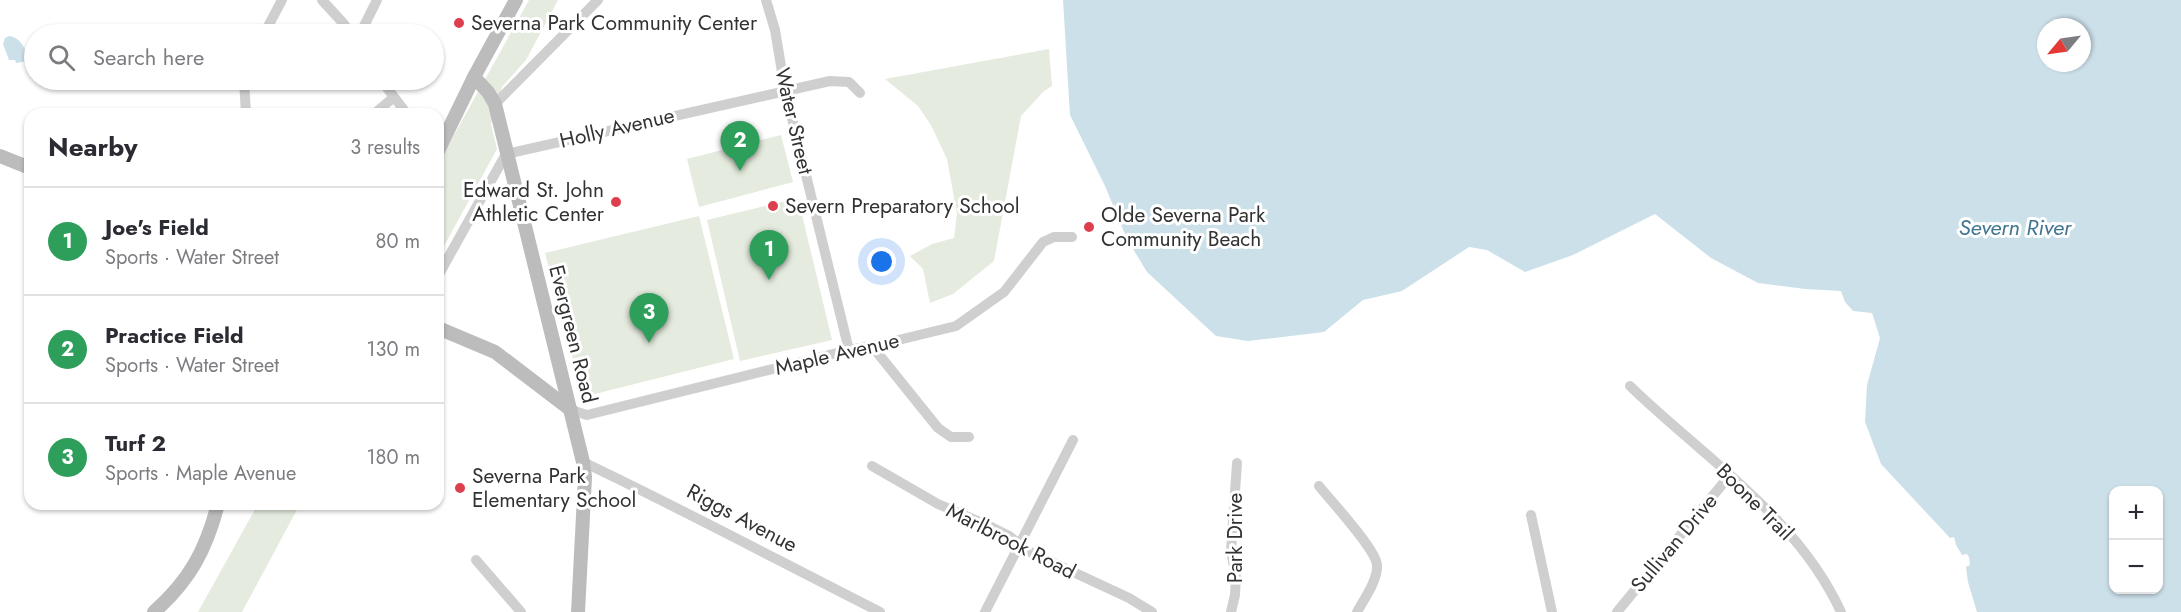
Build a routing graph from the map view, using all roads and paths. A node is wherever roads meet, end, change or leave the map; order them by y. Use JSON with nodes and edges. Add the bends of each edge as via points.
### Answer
{"nodes":[{"id":1,"x":282,"y":0,"type":"edge"},
{"id":2,"x":322,"y":0,"type":"edge"},
{"id":3,"x":377,"y":0,"type":"edge"},
{"id":4,"x":516,"y":0,"type":"edge"},
{"id":5,"x":598,"y":0,"type":"edge"},
{"id":6,"x":770,"y":2,"type":"edge"},
{"id":7,"x":269,"y":24,"type":"edge"},
{"id":8,"x":344,"y":24,"type":"edge"},
{"id":9,"x":365,"y":24,"type":"edge"},
{"id":10,"x":474,"y":77,"type":"junction"},
{"id":11,"x":245,"y":90,"type":"edge"},
{"id":12,"x":389,"y":90,"type":"edge"},
{"id":13,"x":785,"y":90,"type":"junction"},
{"id":14,"x":860,"y":93,"type":"dead end"},
{"id":15,"x":394,"y":97,"type":"junction"},
{"id":16,"x":495,"y":104,"type":"junction"},
{"id":17,"x":246,"y":108,"type":"edge"},
{"id":18,"x":381,"y":108,"type":"edge"},
{"id":19,"x":402,"y":108,"type":"edge"},
{"id":20,"x":444,"y":138,"type":"edge"},
{"id":21,"x":506,"y":154,"type":"junction"},
{"id":22,"x":0,"y":156,"type":"edge"},
{"id":23,"x":24,"y":166,"type":"edge"},
{"id":24,"x":1072,"y":237,"type":"dead end"},
{"id":25,"x":444,"y":265,"type":"edge"},
{"id":26,"x":444,"y":331,"type":"edge"},
{"id":27,"x":872,"y":346,"type":"junction"},
{"id":28,"x":849,"y":350,"type":"junction"},
{"id":29,"x":1630,"y":386,"type":"dead end"},
{"id":30,"x":571,"y":410,"type":"junction"},
{"id":31,"x":969,"y":437,"type":"dead end"},
{"id":32,"x":1073,"y":440,"type":"dead end"},
{"id":33,"x":583,"y":462,"type":"junction"},
{"id":34,"x":1237,"y":463,"type":"dead end"},
{"id":35,"x":872,"y":466,"type":"dead end"},
{"id":36,"x":1730,"y":475,"type":"junction"},
{"id":37,"x":1319,"y":486,"type":"dead end"},
{"id":38,"x":216,"y":510,"type":"edge"},
{"id":39,"x":1531,"y":515,"type":"dead end"},
{"id":40,"x":1018,"y":544,"type":"junction"},
{"id":41,"x":476,"y":560,"type":"dead end"},
{"id":42,"x":154,"y":612,"type":"edge"},
{"id":43,"x":521,"y":612,"type":"edge"},
{"id":44,"x":578,"y":612,"type":"edge"},
{"id":45,"x":880,"y":612,"type":"edge"},
{"id":46,"x":985,"y":612,"type":"edge"},
{"id":47,"x":1152,"y":612,"type":"edge"},
{"id":48,"x":1231,"y":612,"type":"edge"},
{"id":49,"x":1357,"y":612,"type":"edge"},
{"id":50,"x":1552,"y":612,"type":"edge"},
{"id":51,"x":1617,"y":612,"type":"edge"},
{"id":52,"x":1842,"y":612,"type":"edge"}],
"edges":[{"from":1,"to":7,"type":"street"},
{"from":2,"to":8,"type":"street"},
{"from":3,"to":9,"type":"street"},
{"from":4,"to":10,"type":"street"},
{"from":5,"to":16,"type":"street"},
{"from":6,"to":13,"type":"street","name":"Water Street"},
{"from":10,"to":16,"type":"street","name":"Evergreen Road"},
{"from":10,"to":20,"type":"street"},
{"from":11,"to":17,"type":"street"},
{"from":12,"to":15,"type":"street"},
{"from":13,"to":14,"type":"street","name":"Holly Avenue","via":[[839,81],[849,82]]},
{"from":13,"to":21,"type":"street","name":"Holly Avenue"},
{"from":13,"to":28,"type":"street","name":"Water Street"},
{"from":15,"to":18,"type":"street"},
{"from":15,"to":19,"type":"street"},
{"from":16,"to":21,"type":"street","name":"Evergreen Road"},
{"from":21,"to":25,"type":"street"},
{"from":21,"to":30,"type":"street","name":"Evergreen Road"},
{"from":22,"to":23,"type":"street"},
{"from":24,"to":27,"type":"street","name":"Maple Avenue","via":[[1054,237],[1044,242],[1004,292],[956,326]]},
{"from":26,"to":30,"type":"street","via":[[495,352]]},
{"from":27,"to":28,"type":"street","name":"Maple Avenue"},
{"from":27,"to":31,"type":"street","via":[[938,428],[951,437]]},
{"from":28,"to":30,"type":"street","name":"Maple Avenue","via":[[587,415]]},
{"from":29,"to":36,"type":"street","name":"Boone Trail"},
{"from":30,"to":33,"type":"street","name":"Evergreen Road"},
{"from":32,"to":40,"type":"street"},
{"from":33,"to":44,"type":"street","name":"Evergreen Road"},
{"from":33,"to":45,"type":"street","name":"Riggs Avenue"},
{"from":34,"to":48,"type":"street","name":"Park Drive","via":[[1231,551],[1236,577]]},
{"from":35,"to":40,"type":"street","name":"Marlbrook Road"},
{"from":36,"to":51,"type":"street","name":"Sullivan Drive"},
{"from":36,"to":52,"type":"street","name":"Boone Trail","via":[[1806,554]]},
{"from":37,"to":49,"type":"street","via":[[1378,564]]},
{"from":38,"to":42,"type":"street","via":[[204,547],[188,577]]},
{"from":39,"to":50,"type":"street"},
{"from":40,"to":46,"type":"street"},
{"from":40,"to":47,"type":"street","name":"Marlbrook Road"},
{"from":41,"to":43,"type":"street"}]}
